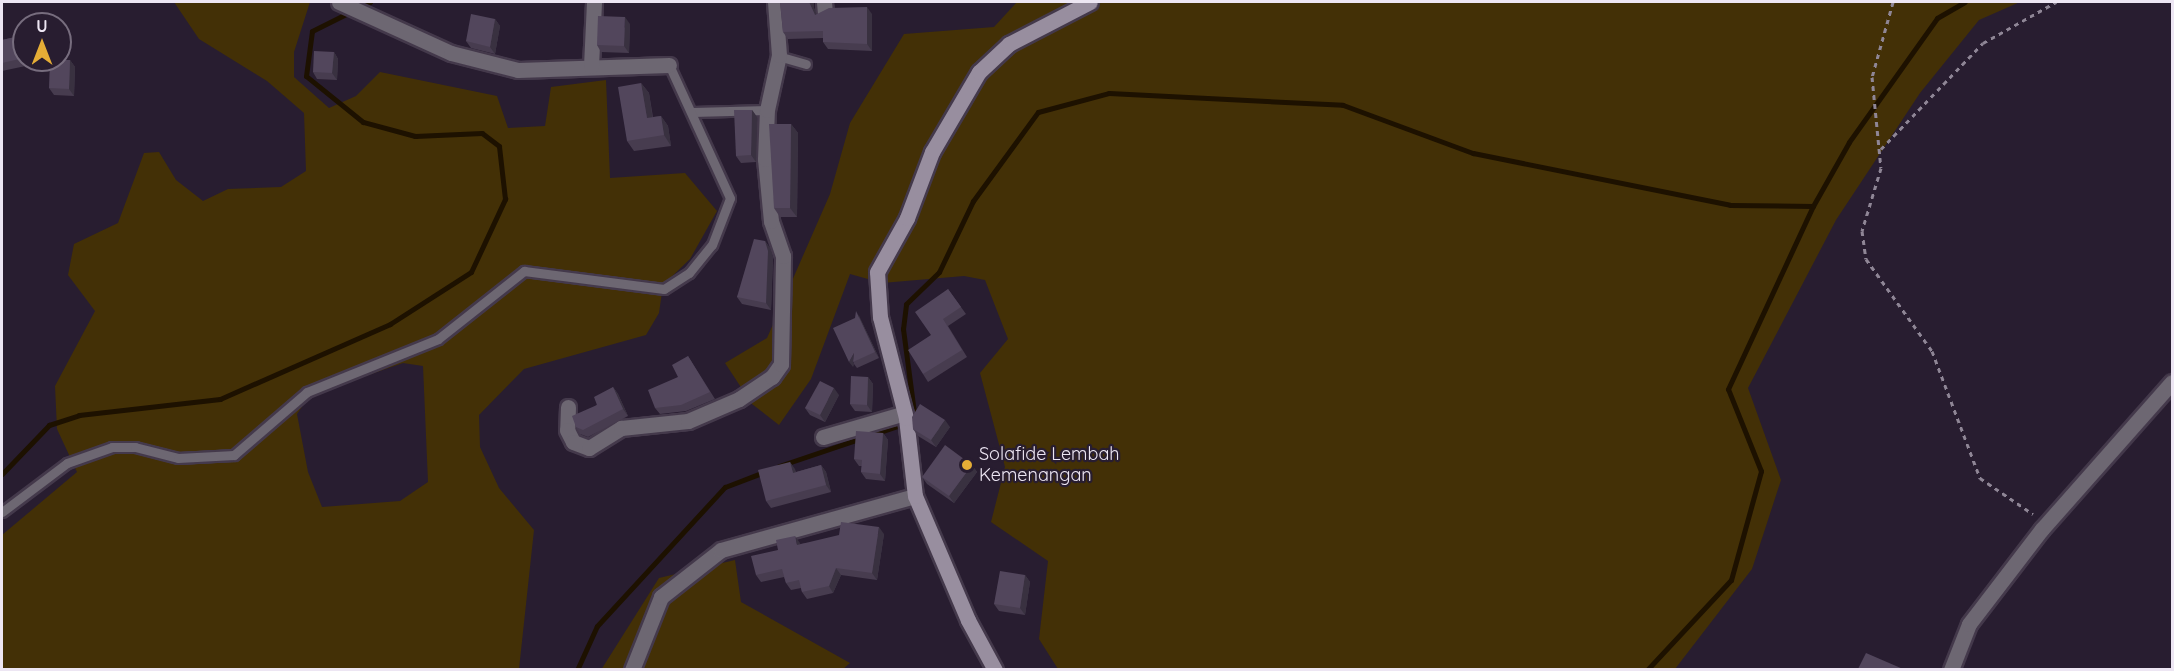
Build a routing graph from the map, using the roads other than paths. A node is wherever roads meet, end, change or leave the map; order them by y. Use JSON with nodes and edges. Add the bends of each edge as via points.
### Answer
{"nodes":[{"id":1,"x":594,"y":2,"type":"edge"},
{"id":2,"x":775,"y":2,"type":"edge"},
{"id":3,"x":1090,"y":2,"type":"edge"},
{"id":4,"x":345,"y":4,"type":"edge"},
{"id":5,"x":778,"y":56,"type":"junction"},
{"id":6,"x":806,"y":64,"type":"dead end"},
{"id":7,"x":669,"y":65,"type":"joint"},
{"id":8,"x":591,"y":66,"type":"junction"},
{"id":9,"x":767,"y":111,"type":"junction"},
{"id":10,"x":693,"y":112,"type":"junction"},
{"id":11,"x":2172,"y":382,"type":"edge"},
{"id":12,"x":568,"y":407,"type":"dead end"},
{"id":13,"x":906,"y":420,"type":"junction"},
{"id":14,"x":823,"y":437,"type":"dead end"},
{"id":15,"x":915,"y":496,"type":"junction"},
{"id":16,"x":2,"y":512,"type":"edge"},
{"id":17,"x":632,"y":669,"type":"edge"},
{"id":18,"x":995,"y":669,"type":"edge"},
{"id":19,"x":1951,"y":669,"type":"edge"}],
"edges":[{"from":1,"to":8,"type":"street"},
{"from":2,"to":5,"type":"street"},
{"from":3,"to":13,"type":"street","via":[[1009,44],[979,72],[932,152],[907,218],[883,253],[877,272],[880,317]]},
{"from":4,"to":8,"type":"street","via":[[481,63],[518,70]]},
{"from":5,"to":6,"type":"lane"},
{"from":5,"to":9,"type":"street"},
{"from":7,"to":8,"type":"street"},
{"from":7,"to":10,"type":"lane"},
{"from":9,"to":10,"type":"lane"},
{"from":9,"to":12,"type":"street","via":[[766,186],[783,256],[781,364],[772,377],[739,399],[680,423],[621,428],[589,448],[582,449],[567,430]]},
{"from":10,"to":16,"type":"lane","via":[[730,198],[712,245],[689,273],[664,290],[524,271],[438,339],[307,392],[234,454],[178,458],[135,447],[112,447],[67,463]]},
{"from":11,"to":19,"type":"street","via":[[2042,529],[1969,624]]},
{"from":13,"to":14,"type":"street"},
{"from":13,"to":15,"type":"street"},
{"from":15,"to":17,"type":"street","via":[[721,550],[661,597]]},
{"from":15,"to":18,"type":"street","via":[[968,620]]}]}
